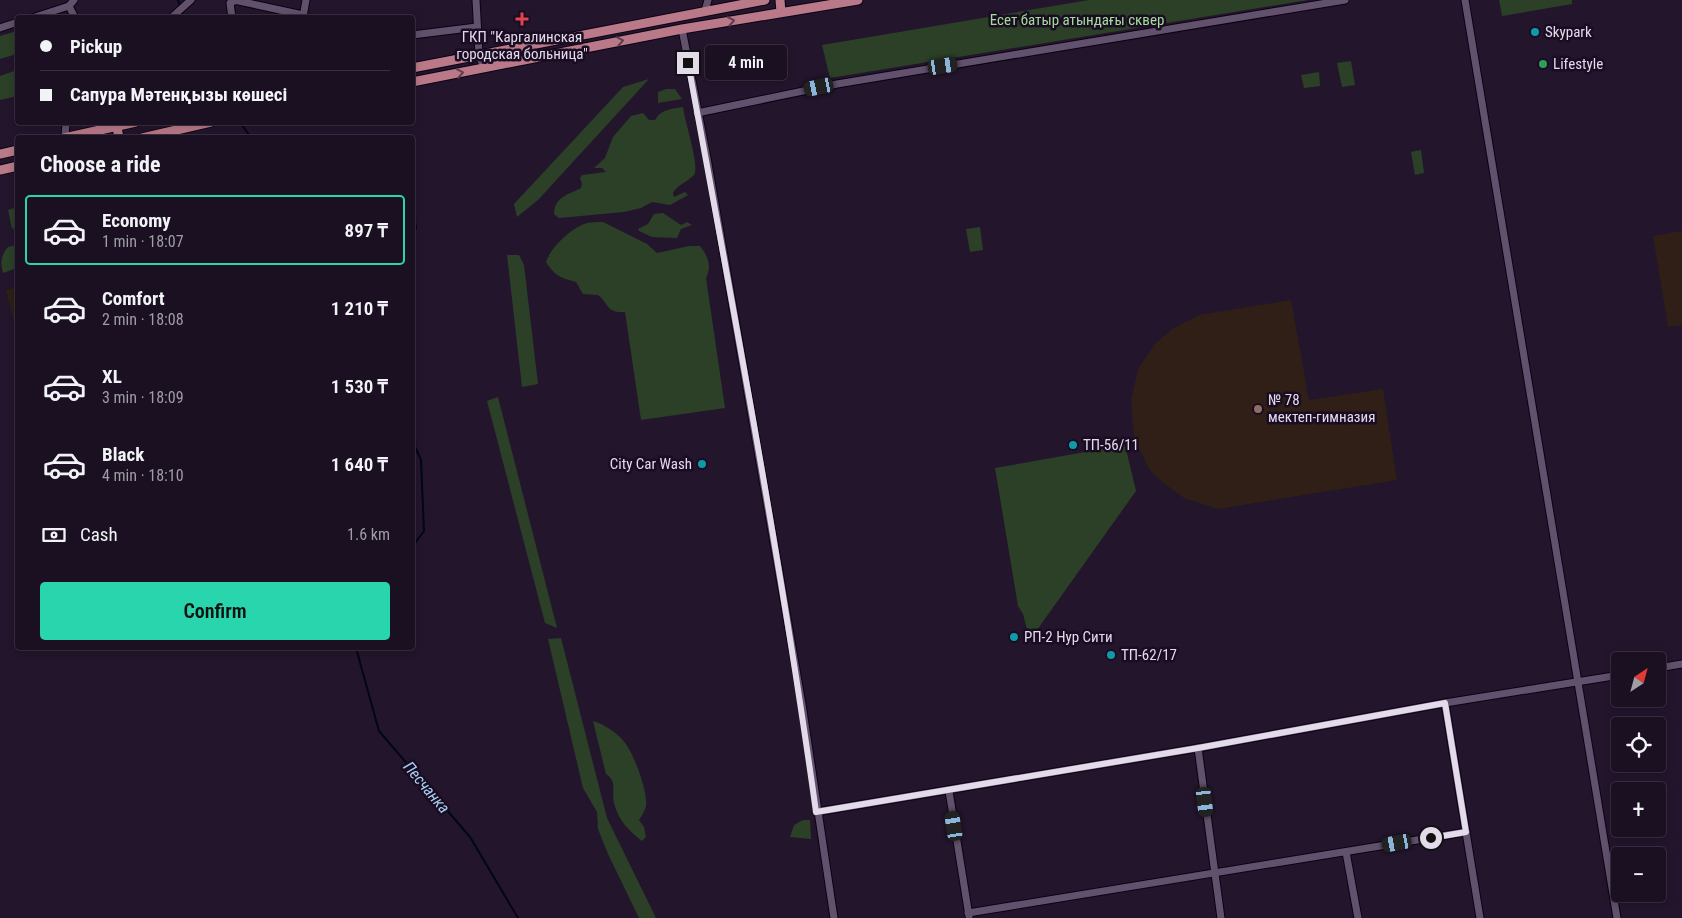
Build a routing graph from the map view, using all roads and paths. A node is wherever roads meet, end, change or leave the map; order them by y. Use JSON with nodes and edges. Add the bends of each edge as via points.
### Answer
{"nodes":[{"id":1,"x":191,"y":0,"type":"edge"},
{"id":2,"x":234,"y":0,"type":"edge"},
{"id":3,"x":306,"y":0,"type":"edge"},
{"id":4,"x":476,"y":0,"type":"edge"},
{"id":5,"x":708,"y":0,"type":"edge"},
{"id":6,"x":765,"y":0,"type":"edge"},
{"id":7,"x":780,"y":0,"type":"edge"},
{"id":8,"x":858,"y":0,"type":"edge"},
{"id":9,"x":1345,"y":0,"type":"edge"},
{"id":10,"x":1465,"y":0,"type":"edge"},
{"id":11,"x":71,"y":3,"type":"edge"},
{"id":12,"x":705,"y":11,"type":"junction"},
{"id":13,"x":781,"y":12,"type":"junction"},
{"id":14,"x":40,"y":15,"type":"edge"},
{"id":15,"x":174,"y":15,"type":"edge"},
{"id":16,"x":232,"y":15,"type":"edge"},
{"id":17,"x":299,"y":15,"type":"edge"},
{"id":18,"x":303,"y":15,"type":"edge"},
{"id":19,"x":680,"y":16,"type":"junction"},
{"id":20,"x":15,"y":23,"type":"edge"},
{"id":21,"x":0,"y":28,"type":"edge"},
{"id":22,"x":478,"y":28,"type":"junction"},
{"id":23,"x":682,"y":29,"type":"junction"},
{"id":24,"x":415,"y":35,"type":"edge"},
{"id":25,"x":478,"y":55,"type":"junction"},
{"id":26,"x":415,"y":67,"type":"edge"},
{"id":27,"x":484,"y":68,"type":"junction"},
{"id":28,"x":415,"y":81,"type":"edge"},
{"id":29,"x":697,"y":113,"type":"junction"},
{"id":30,"x":122,"y":125,"type":"edge"},
{"id":31,"x":198,"y":125,"type":"edge"},
{"id":32,"x":117,"y":126,"type":"junction"},
{"id":33,"x":74,"y":135,"type":"edge"},
{"id":34,"x":118,"y":135,"type":"edge"},
{"id":35,"x":155,"y":135,"type":"edge"},
{"id":36,"x":15,"y":151,"type":"edge"},
{"id":37,"x":0,"y":154,"type":"edge"},
{"id":38,"x":15,"y":167,"type":"edge"},
{"id":39,"x":0,"y":170,"type":"edge"},
{"id":40,"x":1682,"y":664,"type":"edge"},
{"id":41,"x":1666,"y":667,"type":"edge"},
{"id":42,"x":1611,"y":676,"type":"edge"},
{"id":43,"x":1578,"y":682,"type":"junction"},
{"id":44,"x":1445,"y":703,"type":"junction"},
{"id":45,"x":1198,"y":748,"type":"junction"},
{"id":46,"x":949,"y":791,"type":"junction"},
{"id":47,"x":816,"y":812,"type":"junction"},
{"id":48,"x":1466,"y":832,"type":"junction"},
{"id":49,"x":1346,"y":852,"type":"junction"},
{"id":50,"x":1214,"y":874,"type":"junction"},
{"id":51,"x":969,"y":916,"type":"edge"},
{"id":52,"x":834,"y":918,"type":"edge"},
{"id":53,"x":1221,"y":918,"type":"edge"},
{"id":54,"x":1358,"y":918,"type":"edge"},
{"id":55,"x":1480,"y":918,"type":"edge"},
{"id":56,"x":1617,"y":918,"type":"edge"}],
"edges":[{"from":1,"to":15,"type":"street"},
{"from":2,"to":16,"type":"street","via":[[230,3]]},
{"from":2,"to":17,"type":"street"},
{"from":3,"to":18,"type":"street"},
{"from":4,"to":22,"type":"street"},
{"from":5,"to":12,"type":"street"},
{"from":6,"to":12,"type":"main road"},
{"from":7,"to":13,"type":"main road"},
{"from":8,"to":13,"type":"main road"},
{"from":9,"to":29,"type":"street","via":[[837,84]]},
{"from":10,"to":43,"type":"street"},
{"from":11,"to":14,"type":"street"},
{"from":12,"to":19,"type":"main road"},
{"from":23,"to":13,"type":"main road","one_way":true},
{"from":19,"to":23,"type":"main road"},
{"from":19,"to":25,"type":"main road"},
{"from":20,"to":21,"type":"street"},
{"from":22,"to":24,"type":"street"},
{"from":22,"to":25,"type":"street"},
{"from":27,"to":23,"type":"main road","one_way":true},
{"from":23,"to":29,"type":"street"},
{"from":25,"to":26,"type":"main road"},
{"from":25,"to":27,"type":"street"},
{"from":28,"to":27,"type":"main road","one_way":true},
{"from":29,"to":47,"type":"street","via":[[802,704]]},
{"from":30,"to":32,"type":"main road"},
{"from":31,"to":35,"type":"main road"},
{"from":32,"to":33,"type":"main road"},
{"from":32,"to":34,"type":"main road"},
{"from":36,"to":37,"type":"main road"},
{"from":38,"to":39,"type":"main road"},
{"from":40,"to":41,"type":"street"},
{"from":42,"to":43,"type":"street"},
{"from":43,"to":44,"type":"street"},
{"from":43,"to":56,"type":"street"},
{"from":44,"to":45,"type":"street"},
{"from":44,"to":48,"type":"street"},
{"from":45,"to":46,"type":"street"},
{"from":45,"to":50,"type":"street"},
{"from":46,"to":47,"type":"street"},
{"from":46,"to":51,"type":"street"},
{"from":47,"to":52,"type":"street"},
{"from":48,"to":49,"type":"street"},
{"from":48,"to":55,"type":"street"},
{"from":49,"to":50,"type":"street"},
{"from":49,"to":54,"type":"street"},
{"from":50,"to":51,"type":"street"},
{"from":50,"to":53,"type":"street"}]}
